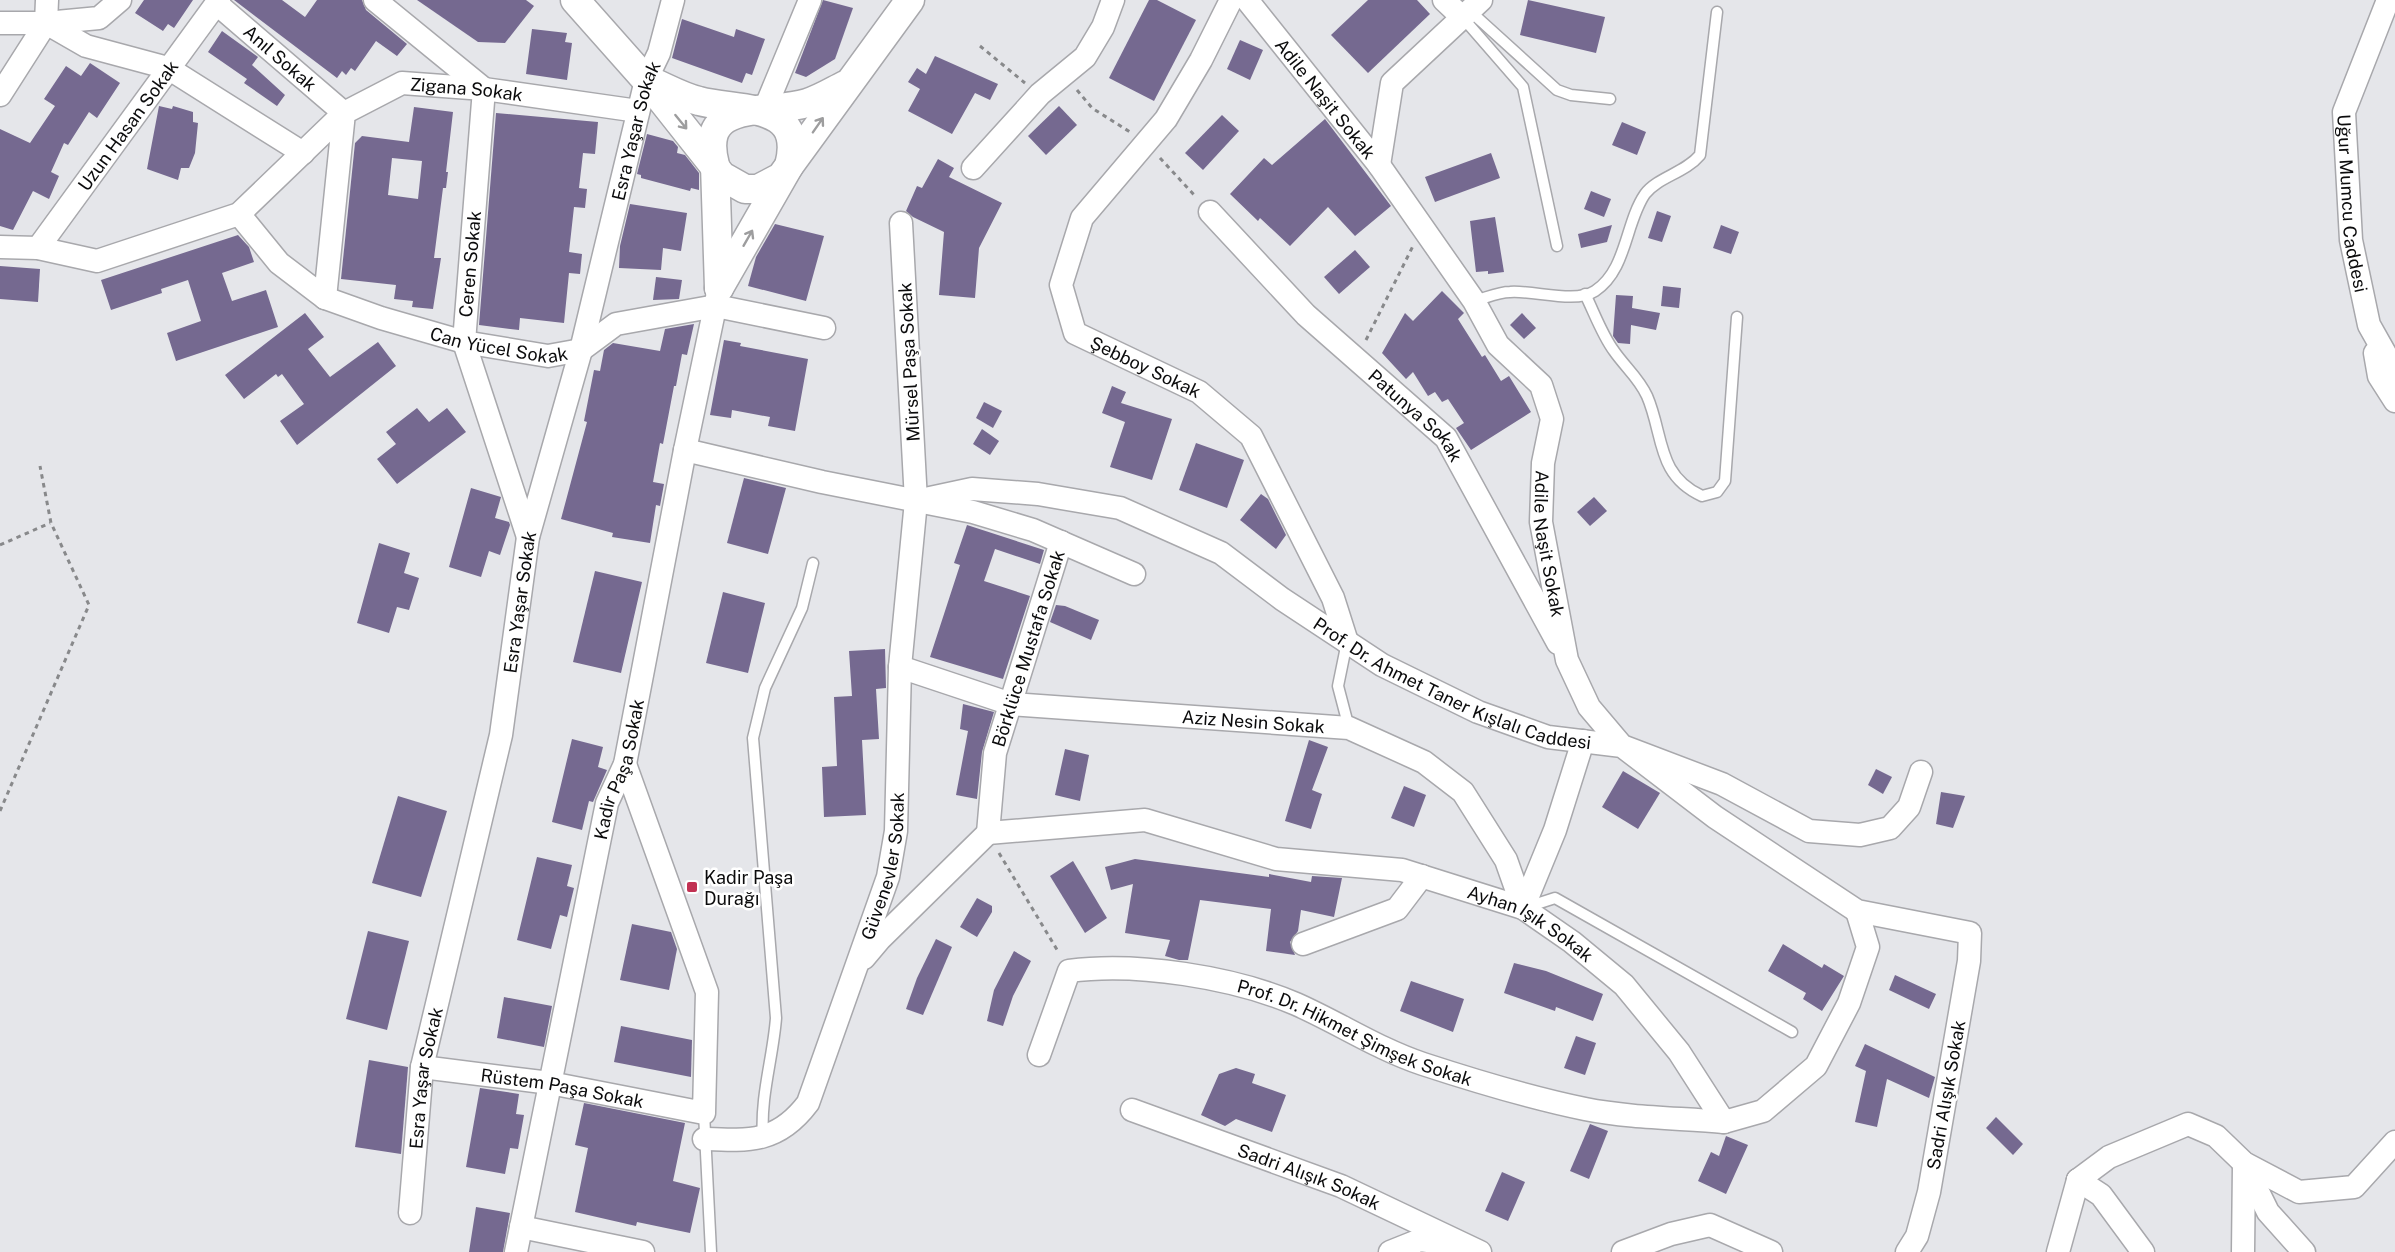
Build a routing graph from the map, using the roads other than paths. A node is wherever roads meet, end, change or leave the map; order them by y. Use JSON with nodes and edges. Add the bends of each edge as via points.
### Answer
{"nodes":[{"id":1,"x":47,"y":0,"type":"edge"},
{"id":2,"x":120,"y":0,"type":"edge"},
{"id":3,"x":375,"y":0,"type":"edge"},
{"id":4,"x":574,"y":0,"type":"edge"},
{"id":5,"x":674,"y":0,"type":"edge"},
{"id":6,"x":810,"y":0,"type":"edge"},
{"id":7,"x":1113,"y":0,"type":"edge"},
{"id":8,"x":1231,"y":0,"type":"edge"},
{"id":9,"x":1247,"y":0,"type":"edge"},
{"id":10,"x":2388,"y":0,"type":"edge"},
{"id":11,"x":903,"y":1,"type":"edge"},
{"id":12,"x":218,"y":2,"type":"edge"},
{"id":13,"x":1460,"y":6,"type":"edge"},
{"id":14,"x":1717,"y":12,"type":"dead end"},
{"id":15,"x":0,"y":23,"type":"edge"},
{"id":16,"x":46,"y":23,"type":"junction"},
{"id":17,"x":168,"y":68,"type":"junction"},
{"id":18,"x":646,"y":80,"type":"junction"},
{"id":19,"x":847,"y":84,"type":"junction"},
{"id":20,"x":484,"y":89,"type":"junction"},
{"id":21,"x":0,"y":95,"type":"edge"},
{"id":22,"x":1610,"y":99,"type":"dead end"},
{"id":23,"x":638,"y":111,"type":"junction"},
{"id":24,"x":764,"y":111,"type":"junction"},
{"id":25,"x":344,"y":113,"type":"junction"},
{"id":26,"x":303,"y":153,"type":"junction"},
{"id":27,"x":715,"y":165,"type":"junction"},
{"id":28,"x":1379,"y":165,"type":"junction"},
{"id":29,"x":789,"y":166,"type":"junction"},
{"id":30,"x":973,"y":168,"type":"dead end"},
{"id":31,"x":1210,"y":212,"type":"dead end"},
{"id":32,"x":238,"y":214,"type":"junction"},
{"id":33,"x":901,"y":223,"type":"dead end"},
{"id":34,"x":1557,"y":246,"type":"dead end"},
{"id":35,"x":0,"y":248,"type":"edge"},
{"id":36,"x":38,"y":248,"type":"junction"},
{"id":37,"x":1585,"y":294,"type":"junction"},
{"id":38,"x":718,"y":297,"type":"junction"},
{"id":39,"x":325,"y":298,"type":"junction"},
{"id":40,"x":1474,"y":301,"type":"junction"},
{"id":41,"x":1737,"y":317,"type":"dead end"},
{"id":42,"x":2369,"y":325,"type":"junction"},
{"id":43,"x":824,"y":328,"type":"dead end"},
{"id":44,"x":464,"y":342,"type":"junction"},
{"id":45,"x":581,"y":350,"type":"junction"},
{"id":46,"x":2395,"y":371,"type":"edge"},
{"id":47,"x":2395,"y":401,"type":"edge"},
{"id":48,"x":685,"y":450,"type":"junction"},
{"id":49,"x":916,"y":501,"type":"junction"},
{"id":50,"x":528,"y":537,"type":"junction"},
{"id":51,"x":1061,"y":542,"type":"junction"},
{"id":52,"x":813,"y":563,"type":"dead end"},
{"id":53,"x":1134,"y":574,"type":"dead end"},
{"id":54,"x":1347,"y":642,"type":"junction"},
{"id":55,"x":1567,"y":660,"type":"junction"},
{"id":56,"x":900,"y":667,"type":"junction"},
{"id":57,"x":1011,"y":704,"type":"junction"},
{"id":58,"x":1349,"y":728,"type":"junction"},
{"id":59,"x":1583,"y":741,"type":"junction"},
{"id":60,"x":1622,"y":746,"type":"junction"},
{"id":61,"x":625,"y":764,"type":"junction"},
{"id":62,"x":1921,"y":772,"type":"dead end"},
{"id":63,"x":988,"y":833,"type":"junction"},
{"id":64,"x":1422,"y":876,"type":"junction"},
{"id":65,"x":1524,"y":908,"type":"junction"},
{"id":66,"x":1857,"y":911,"type":"junction"},
{"id":67,"x":1303,"y":944,"type":"dead end"},
{"id":68,"x":852,"y":973,"type":"junction"},
{"id":69,"x":1792,"y":1032,"type":"dead end"},
{"id":70,"x":1039,"y":1055,"type":"dead end"},
{"id":71,"x":422,"y":1067,"type":"junction"},
{"id":72,"x":550,"y":1083,"type":"junction"},
{"id":73,"x":1132,"y":1110,"type":"dead end"},
{"id":74,"x":704,"y":1113,"type":"junction"},
{"id":75,"x":1724,"y":1122,"type":"junction"},
{"id":76,"x":764,"y":1138,"type":"junction"},
{"id":77,"x":704,"y":1139,"type":"junction"},
{"id":78,"x":2395,"y":1142,"type":"edge"},
{"id":79,"x":2244,"y":1163,"type":"junction"},
{"id":80,"x":2078,"y":1180,"type":"junction"},
{"id":81,"x":410,"y":1213,"type":"dead end"},
{"id":82,"x":521,"y":1227,"type":"junction"},
{"id":83,"x":1474,"y":1249,"type":"edge"},
{"id":84,"x":516,"y":1252,"type":"edge"},
{"id":85,"x":643,"y":1252,"type":"edge"},
{"id":86,"x":711,"y":1252,"type":"edge"},
{"id":87,"x":1390,"y":1252,"type":"edge"},
{"id":88,"x":1623,"y":1252,"type":"edge"},
{"id":89,"x":1770,"y":1252,"type":"edge"},
{"id":90,"x":1907,"y":1252,"type":"edge"},
{"id":91,"x":2058,"y":1252,"type":"edge"},
{"id":92,"x":2143,"y":1252,"type":"edge"},
{"id":93,"x":2243,"y":1252,"type":"edge"},
{"id":94,"x":2304,"y":1252,"type":"edge"}],
"edges":[{"from":1,"to":16,"type":"street"},
{"from":2,"to":16,"type":"street","via":[[99,18]]},
{"from":3,"to":20,"type":"street"},
{"from":4,"to":18,"type":"street"},
{"from":5,"to":18,"type":"street","name":"Esra Yaşar Sokak","via":[[659,53]]},
{"from":6,"to":24,"type":"street"},
{"from":7,"to":30,"type":"street","via":[[1086,57],[1040,94]]},
{"from":8,"to":54,"type":"street","name":"Şebboy Sokak","via":[[1166,119],[1082,218],[1061,285],[1075,333],[1199,392],[1251,436],[1333,598]]},
{"from":9,"to":28,"type":"street","name":"Adile Naşit Sokak"},
{"from":10,"to":42,"type":"street","name":"Uğur Mumcu Caddesi","via":[[2344,112],[2351,240]]},
{"from":11,"to":19,"type":"street"},
{"from":12,"to":17,"type":"street","name":"Uzun Hasan Sokak"},
{"from":12,"to":25,"type":"street","name":"Anıl Sokak"},
{"from":13,"to":22,"type":"lane","via":[[1557,90]]},
{"from":13,"to":28,"type":"street","via":[[1392,82]]},
{"from":13,"to":34,"type":"lane","via":[[1523,87]]},
{"from":14,"to":37,"type":"lane","via":[[1700,155],[1690,168],[1646,193],[1614,269],[1595,291]]},
{"from":15,"to":16,"type":"street"},
{"from":16,"to":17,"type":"street","via":[[86,46]]},
{"from":16,"to":21,"type":"street"},
{"from":17,"to":26,"type":"street"},
{"from":17,"to":36,"type":"street","name":"Uzun Hasan Sokak"},
{"from":18,"to":23,"type":"street","name":"Esra Yaşar Sokak"},
{"from":18,"to":24,"type":"street","via":[[699,101]]},
{"from":18,"to":27,"type":"street","one_way":true},
{"from":19,"to":24,"type":"street","via":[[808,103]]},
{"from":29,"to":19,"type":"street","one_way":true},
{"from":20,"to":23,"type":"street","name":"Zigana Sokak"},
{"from":20,"to":25,"type":"street","name":"Zigana Sokak","via":[[402,83]]},
{"from":20,"to":44,"type":"street","name":"Ceren Sokak"},
{"from":23,"to":45,"type":"street","name":"Esra Yaşar Sokak"},
{"from":24,"to":27,"type":"street","via":[[738,111],[727,118],[713,140]]},
{"from":24,"to":29,"type":"street","via":[[786,127],[792,139]]},
{"from":25,"to":26,"type":"street","name":"Zigana Sokak"},
{"from":25,"to":39,"type":"street"},
{"from":26,"to":32,"type":"street","name":"Zigana Sokak"},
{"from":27,"to":29,"type":"street","via":[[733,184],[758,189],[781,177]]},
{"from":27,"to":38,"type":"street","name":"Kadir Paşa Sokak"},
{"from":28,"to":40,"type":"street","name":"Adile Naşit Sokak"},
{"from":38,"to":29,"type":"street","name":"Kadir Paşa Sokak","one_way":true},
{"from":31,"to":55,"type":"street","name":"Patunya Sokak","via":[[1306,315],[1446,438]]},
{"from":32,"to":36,"type":"street","via":[[97,261]]},
{"from":32,"to":39,"type":"street","name":"Can Yücel Sokak","via":[[279,263]]},
{"from":33,"to":49,"type":"street","name":"Mürsel Paşa Sokak"},
{"from":35,"to":36,"type":"street"},
{"from":37,"to":40,"type":"lane","via":[[1570,297],[1508,291]]},
{"from":37,"to":41,"type":"lane","via":[[1613,350],[1648,396],[1665,460],[1686,489],[1702,496],[1717,492],[1725,481]]},
{"from":38,"to":43,"type":"street","name":"Can Yücel Sokak"},
{"from":38,"to":45,"type":"street","name":"Can Yücel Sokak","via":[[616,324]]},
{"from":38,"to":48,"type":"street","name":"Kadir Paşa Sokak"},
{"from":39,"to":44,"type":"street","name":"Can Yücel Sokak"},
{"from":40,"to":55,"type":"street","name":"Adile Naşit Sokak","via":[[1498,345],[1541,385],[1552,419],[1540,522]]},
{"from":42,"to":46,"type":"street","name":"Uğur Mumcu Caddesi"},
{"from":42,"to":47,"type":"street","via":[[2379,376]]},
{"from":44,"to":45,"type":"street","name":"Can Yücel Sokak","via":[[548,356]]},
{"from":44,"to":50,"type":"street","name":"Ceren Sokak"},
{"from":45,"to":50,"type":"street","name":"Esra Yaşar Sokak"},
{"from":48,"to":49,"type":"street","name":"Prof. Dr. Ahmet Taner Kışlalı Caddesi"},
{"from":48,"to":61,"type":"street","name":"Kadir Paşa Sokak"},
{"from":49,"to":51,"type":"street","name":"Prof. Dr. Ahmet Taner Kışlalı Caddesi","via":[[973,512]]},
{"from":49,"to":54,"type":"street","name":"Prof. Dr. Ahmet Taner Kışlalı Caddesi","via":[[972,489],[1038,494],[1120,508],[1221,553]]},
{"from":49,"to":56,"type":"street","name":"Güvenevler Sokak"},
{"from":50,"to":71,"type":"street","name":"Esra Yaşar Sokak","via":[[501,735]]},
{"from":51,"to":53,"type":"street","name":"Börklüce Mustafa Sokak"},
{"from":51,"to":57,"type":"street","name":"Börklüce Mustafa Sokak"},
{"from":52,"to":76,"type":"lane","via":[[802,608],[765,688],[753,738],[776,1018],[763,1097]]},
{"from":54,"to":58,"type":"lane","via":[[1338,686]]},
{"from":54,"to":59,"type":"street","name":"Prof. Dr. Ahmet Taner Kışlalı Caddesi","via":[[1382,665],[1478,712],[1548,737]]},
{"from":55,"to":60,"type":"street","name":"Adile Naşit Sokak","via":[[1589,707]]},
{"from":56,"to":57,"type":"street","name":"Aziz Nesin Sokak"},
{"from":56,"to":68,"type":"street","name":"Güvenevler Sokak","via":[[896,831],[888,877]]},
{"from":57,"to":58,"type":"street","name":"Aziz Nesin Sokak"},
{"from":57,"to":63,"type":"street","name":"Börklüce Mustafa Sokak","via":[[995,753]]},
{"from":58,"to":65,"type":"street","name":"Aziz Nesin Sokak","via":[[1424,762],[1463,792],[1506,860]]},
{"from":59,"to":60,"type":"street","name":"Prof. Dr. Ahmet Taner Kışlalı Caddesi"},
{"from":59,"to":65,"type":"street","via":[[1555,831]]},
{"from":60,"to":62,"type":"street","name":"Adile Naşit Sokak","via":[[1722,784],[1809,831],[1829,833],[1860,835],[1890,828],[1909,807]]},
{"from":60,"to":66,"type":"street","via":[[1714,817]]},
{"from":61,"to":72,"type":"street","name":"Kadir Paşa Sokak","via":[[608,803]]},
{"from":61,"to":74,"type":"street","via":[[707,992]]},
{"from":63,"to":64,"type":"street","name":"Ayhan Işık Sokak","via":[[1145,820],[1276,859],[1402,870]]},
{"from":63,"to":68,"type":"street","via":[[880,939]]},
{"from":64,"to":65,"type":"street","name":"Ayhan Işık Sokak"},
{"from":64,"to":67,"type":"street","via":[[1397,909]]},
{"from":65,"to":69,"type":"lane","via":[[1555,898]]},
{"from":65,"to":75,"type":"street","name":"Ayhan Işık Sokak","via":[[1624,985],[1679,1052]]},
{"from":66,"to":75,"type":"street","via":[[1869,947],[1849,1004],[1816,1066],[1763,1111]]},
{"from":66,"to":90,"type":"street","name":"Sadri Alışık Sokak","via":[[1970,933],[1969,961],[1929,1192],[1917,1236]]},
{"from":68,"to":76,"type":"street","name":"Güvenevler Sokak","via":[[807,1103],[796,1119]]},
{"from":70,"to":75,"type":"street","name":"Prof. Dr. Hikmet Şimşek Sokak","via":[[1070,971],[1162,972],[1220,980],[1295,1004],[1422,1064],[1586,1109]]},
{"from":71,"to":72,"type":"street","name":"Rüstem Paşa Sokak"},
{"from":71,"to":81,"type":"street","name":"Esra Yaşar Sokak"},
{"from":72,"to":74,"type":"street","name":"Rüstem Paşa Sokak"},
{"from":72,"to":82,"type":"street","name":"Kadir Paşa Sokak"},
{"from":73,"to":83,"type":"street","name":"Sadri Alışık Sokak","via":[[1341,1186]]},
{"from":74,"to":77,"type":"lane"},
{"from":76,"to":77,"type":"street","name":"Güvenevler Sokak"},
{"from":77,"to":86,"type":"lane"},
{"from":78,"to":79,"type":"street","via":[[2354,1186],[2299,1192]]},
{"from":79,"to":80,"type":"street","via":[[2216,1136],[2188,1124],[2109,1157]]},
{"from":79,"to":93,"type":"street"},
{"from":79,"to":94,"type":"street","via":[[2268,1212]]},
{"from":80,"to":91,"type":"street"},
{"from":80,"to":92,"type":"street","via":[[2101,1195]]},
{"from":82,"to":84,"type":"street","name":"Kadir Paşa Sokak"},
{"from":82,"to":85,"type":"street"},
{"from":83,"to":87,"type":"street","via":[[1420,1240]]},
{"from":88,"to":89,"type":"street","via":[[1710,1225]]}]}
